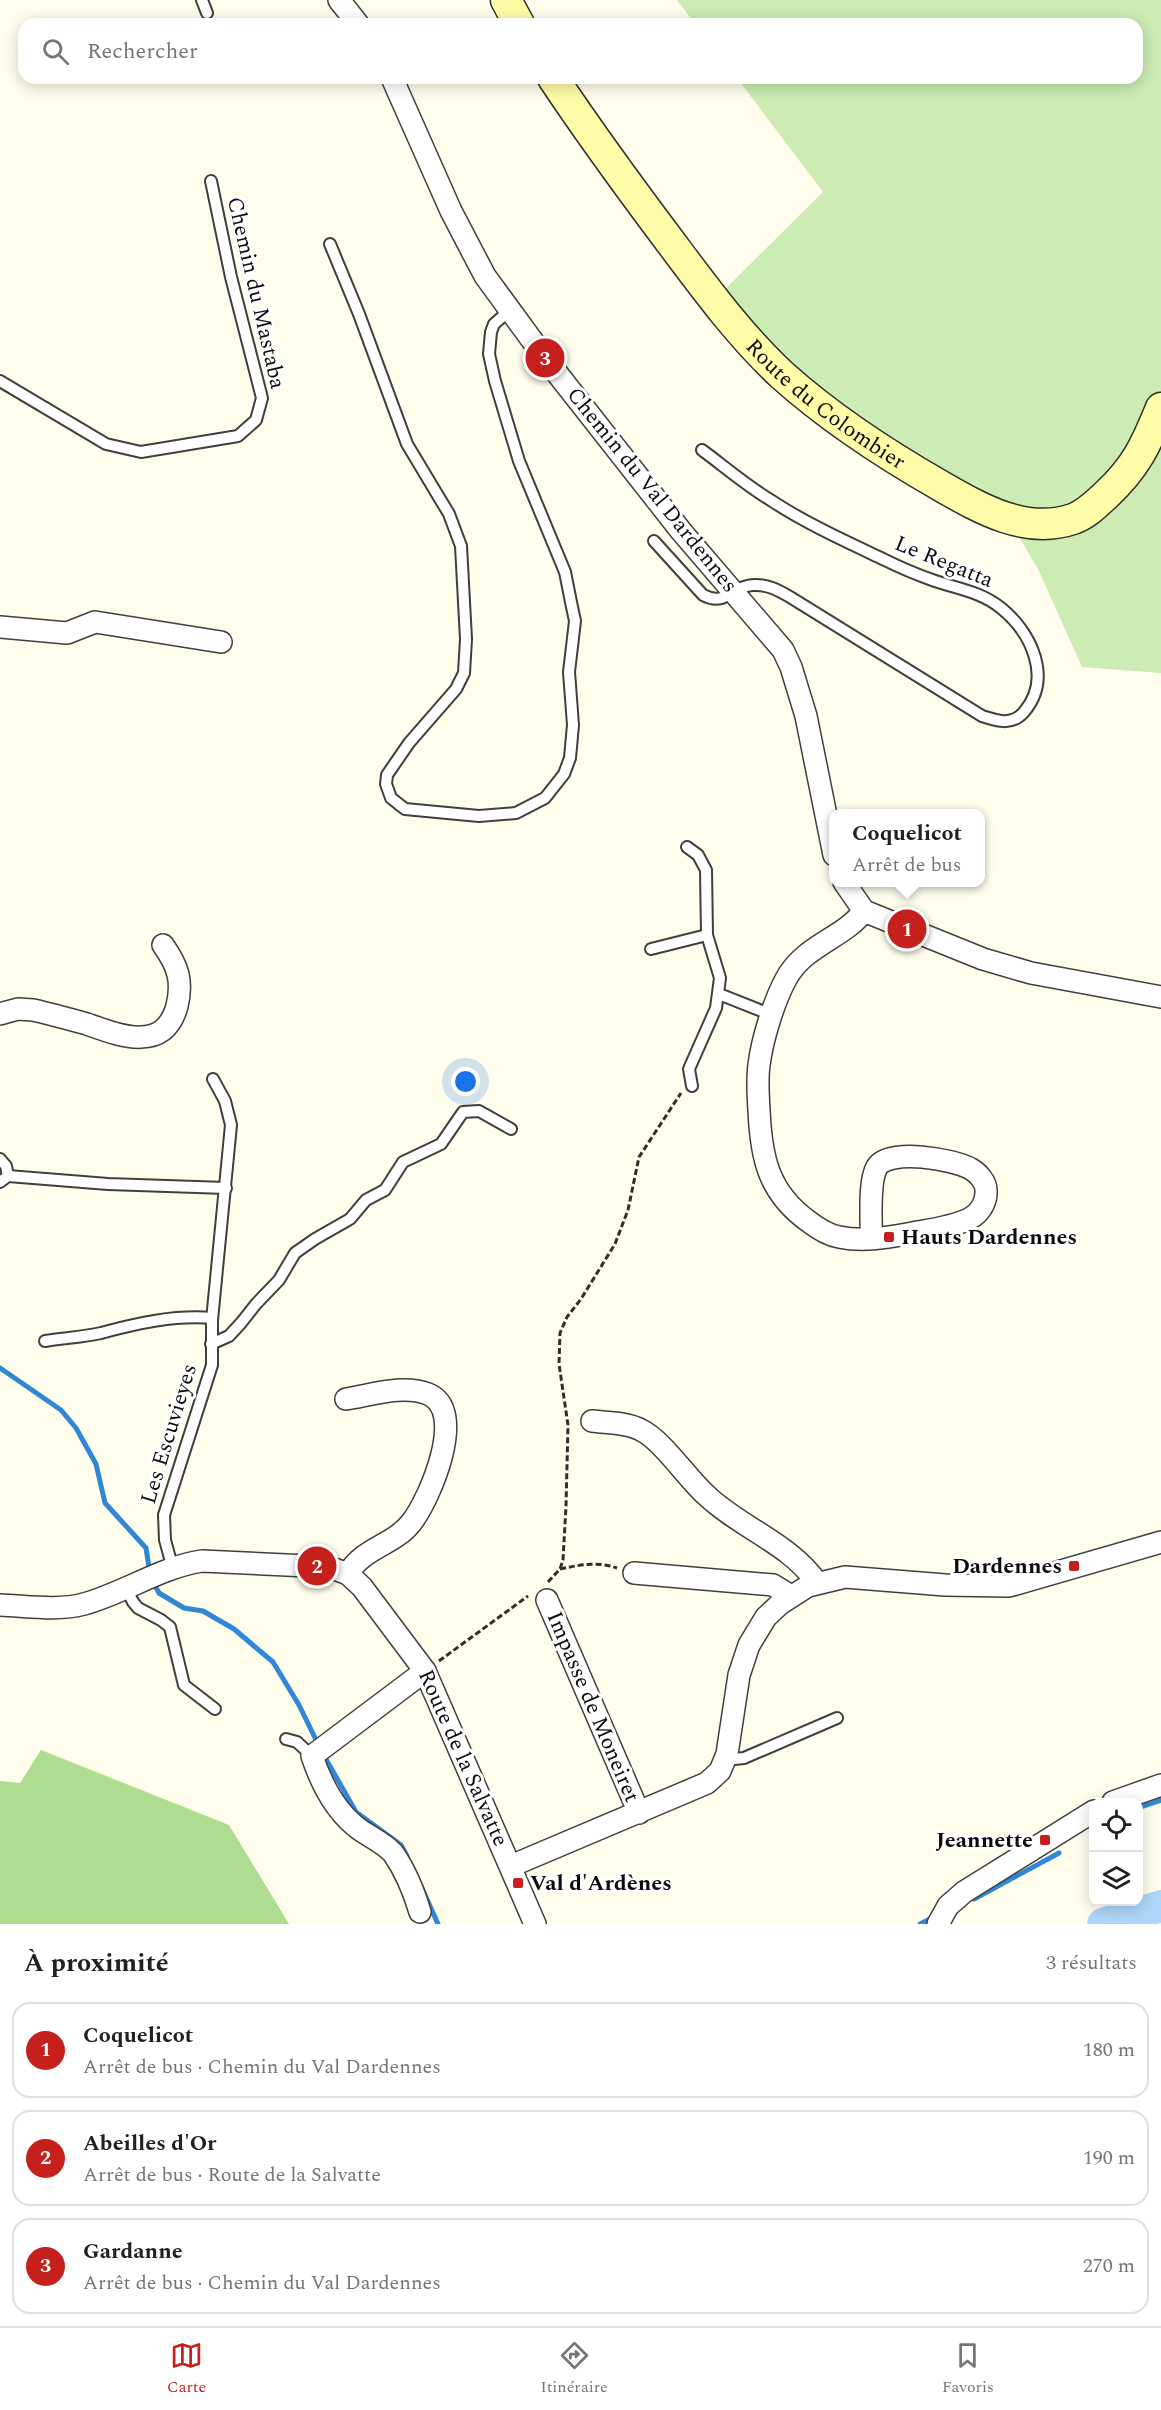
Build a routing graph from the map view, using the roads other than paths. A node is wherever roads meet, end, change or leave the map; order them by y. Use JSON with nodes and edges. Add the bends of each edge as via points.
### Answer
{"nodes":[{"id":1,"x":202,"y":0,"type":"edge"},
{"id":2,"x":339,"y":0,"type":"edge"},
{"id":3,"x":506,"y":0,"type":"edge"},
{"id":4,"x":207,"y":13,"type":"dead end"},
{"id":5,"x":353,"y":18,"type":"edge"},
{"id":6,"x":516,"y":18,"type":"edge"},
{"id":7,"x":395,"y":84,"type":"edge"},
{"id":8,"x":557,"y":84,"type":"edge"},
{"id":9,"x":211,"y":181,"type":"dead end"},
{"id":10,"x":330,"y":244,"type":"dead end"},
{"id":11,"x":510,"y":310,"type":"junction"},
{"id":12,"x":0,"y":381,"type":"edge"},
{"id":13,"x":1161,"y":408,"type":"edge"},
{"id":14,"x":702,"y":450,"type":"dead end"},
{"id":15,"x":654,"y":541,"type":"dead end"},
{"id":16,"x":734,"y":593,"type":"junction"},
{"id":17,"x":0,"y":627,"type":"edge"},
{"id":18,"x":221,"y":642,"type":"dead end"},
{"id":19,"x":829,"y":830,"type":"edge"},
{"id":20,"x":687,"y":847,"type":"dead end"},
{"id":21,"x":847,"y":887,"type":"edge"},
{"id":22,"x":864,"y":911,"type":"junction"},
{"id":23,"x":707,"y":934,"type":"junction"},
{"id":24,"x":164,"y":945,"type":"dead end"},
{"id":25,"x":651,"y":949,"type":"dead end"},
{"id":26,"x":719,"y":994,"type":"junction"},
{"id":27,"x":1161,"y":997,"type":"edge"},
{"id":28,"x":0,"y":1014,"type":"edge"},
{"id":29,"x":773,"y":1016,"type":"junction"},
{"id":30,"x":213,"y":1079,"type":"dead end"},
{"id":31,"x":691,"y":1081,"type":"road end"},
{"id":32,"x":511,"y":1130,"type":"dead end"},
{"id":33,"x":0,"y":1159,"type":"edge"},
{"id":34,"x":4,"y":1179,"type":"edge"},
{"id":35,"x":226,"y":1188,"type":"junction"},
{"id":36,"x":871,"y":1239,"type":"junction"},
{"id":37,"x":212,"y":1318,"type":"junction"},
{"id":38,"x":45,"y":1341,"type":"dead end"},
{"id":39,"x":211,"y":1344,"type":"junction"},
{"id":40,"x":346,"y":1399,"type":"dead end"},
{"id":41,"x":592,"y":1421,"type":"dead end"},
{"id":42,"x":1161,"y":1542,"type":"edge"},
{"id":43,"x":634,"y":1573,"type":"road end"},
{"id":44,"x":348,"y":1574,"type":"junction"},
{"id":45,"x":158,"y":1575,"type":"junction"},
{"id":46,"x":817,"y":1583,"type":"junction"},
{"id":47,"x":126,"y":1588,"type":"junction"},
{"id":48,"x":542,"y":1593,"type":"road end"},
{"id":49,"x":791,"y":1596,"type":"junction"},
{"id":50,"x":0,"y":1605,"type":"edge"},
{"id":51,"x":425,"y":1671,"type":"junction"},
{"id":52,"x":215,"y":1709,"type":"dead end"},
{"id":53,"x":837,"y":1718,"type":"dead end"},
{"id":54,"x":286,"y":1738,"type":"dead end"},
{"id":55,"x":319,"y":1752,"type":"junction"},
{"id":56,"x":725,"y":1760,"type":"junction"},
{"id":57,"x":1161,"y":1785,"type":"edge"},
{"id":58,"x":1126,"y":1798,"type":"edge"},
{"id":59,"x":639,"y":1813,"type":"junction"},
{"id":60,"x":1089,"y":1814,"type":"edge"},
{"id":61,"x":511,"y":1866,"type":"junction"},
{"id":62,"x":420,"y":1912,"type":"dead end"},
{"id":63,"x":942,"y":1916,"type":"edge"},
{"id":64,"x":535,"y":1924,"type":"edge"}],
"edges":[{"from":1,"to":4,"type":"lane"},
{"from":2,"to":5,"type":"street"},
{"from":3,"to":6,"type":"street"},
{"from":7,"to":11,"type":"street","name":"Chemin du Val Dardennes","via":[[470,250]]},
{"from":8,"to":13,"type":"street","name":"Route du Colombier","via":[[683,259],[760,353],[860,436],[958,495],[1002,517],[1029,523],[1074,519],[1094,506],[1136,463]]},
{"from":9,"to":12,"type":"lane","name":"Chemin du Mastaba","via":[[262,398],[256,420],[237,436],[141,452],[106,444]]},
{"from":10,"to":11,"type":"lane","via":[[407,444],[449,514],[461,546],[464,673],[456,689],[387,775],[390,798],[405,810],[480,816],[516,813],[545,798],[564,774],[570,758],[573,725],[569,672],[575,621],[565,572],[519,461],[489,354],[494,324]]},
{"from":11,"to":16,"type":"street","name":"Chemin du Val Dardennes","via":[[681,531]]},
{"from":14,"to":16,"type":"lane","name":"Le Regatta","via":[[772,502],[803,519],[884,560],[936,582],[974,592],[1002,608],[1023,631],[1035,655],[1037,678],[1031,699],[1020,716],[1012,720],[1003,722],[982,716],[777,590],[752,585]]},
{"from":15,"to":16,"type":"lane","via":[[703,595],[715,599]]},
{"from":16,"to":19,"type":"street","name":"Chemin du Val Dardennes","via":[[783,650],[791,667],[808,724]]},
{"from":17,"to":18,"type":"street","via":[[67,633],[95,622]]},
{"from":20,"to":23,"type":"lane","via":[[698,855],[706,870]]},
{"from":21,"to":22,"type":"street"},
{"from":22,"to":27,"type":"street","via":[[1011,968]]},
{"from":22,"to":29,"type":"street","via":[[791,970]]},
{"from":23,"to":25,"type":"lane"},
{"from":23,"to":26,"type":"lane","via":[[719,969]]},
{"from":24,"to":28,"type":"street","via":[[179,973],[177,1006],[170,1023],[152,1035],[130,1038],[33,1010]]},
{"from":26,"to":29,"type":"lane"},
{"from":26,"to":31,"type":"lane","via":[[717,1008],[689,1068]]},
{"from":29,"to":36,"type":"street","via":[[758,1083],[760,1137],[768,1172],[779,1193],[796,1212],[819,1229],[838,1237]]},
{"from":30,"to":35,"type":"lane","name":"Les Escuvieyes","via":[[225,1101],[231,1125]]},
{"from":32,"to":39,"type":"lane","name":"Les Escuvieyes","via":[[479,1110],[463,1112],[441,1144],[403,1162],[385,1190],[366,1200],[350,1219],[295,1253],[279,1280],[241,1323],[229,1336]]},
{"from":33,"to":34,"type":"lane","via":[[5,1162]]},
{"from":34,"to":35,"type":"lane"},
{"from":35,"to":37,"type":"lane","name":"Les Escuvieyes"},
{"from":36,"to":36,"type":"street","via":[[873,1181],[878,1165],[885,1160],[907,1155],[961,1165],[972,1169],[985,1184],[984,1205],[969,1219],[940,1228]]},
{"from":37,"to":38,"type":"lane","via":[[141,1323]]},
{"from":37,"to":39,"type":"lane","name":"Les Escuvieyes"},
{"from":39,"to":45,"type":"lane","name":"Les Escuvieyes","via":[[211,1370],[164,1515],[165,1540]]},
{"from":40,"to":44,"type":"street","via":[[419,1391],[438,1400],[446,1412],[441,1455],[411,1524],[361,1557]]},
{"from":41,"to":46,"type":"street","via":[[643,1430],[705,1495],[794,1559]]},
{"from":42,"to":46,"type":"street","via":[[1009,1586],[845,1577]]},
{"from":43,"to":49,"type":"street","via":[[772,1585]]},
{"from":44,"to":45,"type":"street","via":[[330,1567],[202,1561]]},
{"from":44,"to":51,"type":"street","name":"Route de la Salvatte","via":[[387,1618]]},
{"from":45,"to":47,"type":"street"},
{"from":46,"to":49,"type":"street"},
{"from":47,"to":50,"type":"street","via":[[70,1606]]},
{"from":47,"to":52,"type":"lane","via":[[133,1602],[170,1627],[184,1685]]},
{"from":48,"to":59,"type":"street","name":"Impasse de Moneiret"},
{"from":49,"to":56,"type":"street","via":[[766,1617],[743,1658]]},
{"from":51,"to":55,"type":"street"},
{"from":51,"to":61,"type":"street","name":"Route de la Salvatte"},
{"from":53,"to":56,"type":"lane","via":[[744,1758]]},
{"from":54,"to":55,"type":"lane"},
{"from":55,"to":62,"type":"street","via":[[321,1779],[337,1807],[393,1854]]},
{"from":56,"to":59,"type":"street","via":[[707,1783]]},
{"from":57,"to":58,"type":"street"},
{"from":59,"to":61,"type":"street"},
{"from":60,"to":63,"type":"street","via":[[976,1883]]},
{"from":61,"to":64,"type":"street","name":"Route de la Salvatte"}]}
